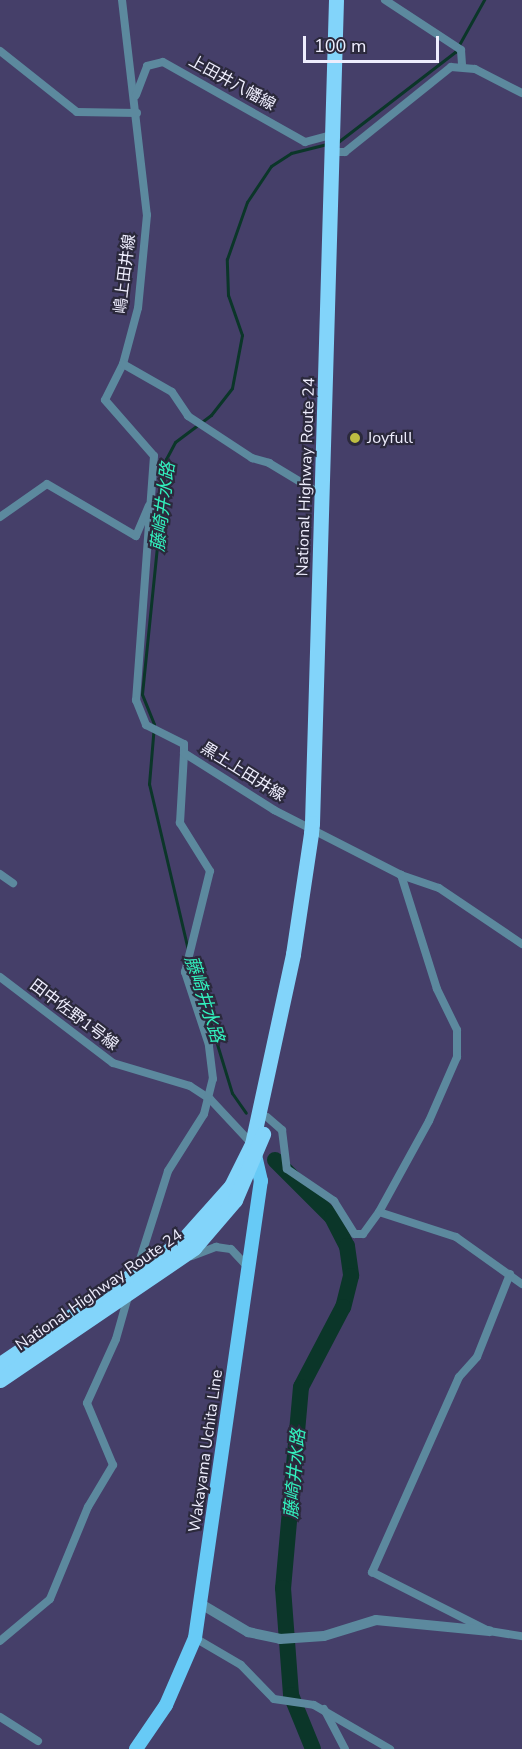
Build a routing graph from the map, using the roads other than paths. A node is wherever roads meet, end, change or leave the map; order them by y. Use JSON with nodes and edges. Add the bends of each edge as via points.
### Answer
{"nodes":[{"id":1,"x":122,"y":0,"type":"edge"},
{"id":2,"x":336,"y":0,"type":"edge"},
{"id":3,"x":385,"y":0,"type":"edge"},
{"id":4,"x":0,"y":51,"type":"edge"},
{"id":5,"x":462,"y":65,"type":"junction"},
{"id":6,"x":522,"y":93,"type":"edge"},
{"id":7,"x":136,"y":95,"type":"junction"},
{"id":8,"x":136,"y":113,"type":"junction"},
{"id":9,"x":332,"y":143,"type":"junction"},
{"id":10,"x":123,"y":364,"type":"junction"},
{"id":11,"x":153,"y":496,"type":"junction"},
{"id":12,"x":324,"y":497,"type":"junction"},
{"id":13,"x":0,"y":517,"type":"edge"},
{"id":14,"x":184,"y":753,"type":"junction"},
{"id":15,"x":0,"y":874,"type":"edge"},
{"id":16,"x":401,"y":875,"type":"junction"},
{"id":17,"x":13,"y":883,"type":"dead end"},
{"id":18,"x":522,"y":944,"type":"edge"},
{"id":19,"x":293,"y":954,"type":"junction"},
{"id":20,"x":0,"y":977,"type":"edge"},
{"id":21,"x":210,"y":1099,"type":"junction"},
{"id":22,"x":267,"y":1117,"type":"junction"},
{"id":23,"x":255,"y":1150,"type":"junction"},
{"id":24,"x":379,"y":1212,"type":"junction"},
{"id":25,"x":249,"y":1268,"type":"junction"},
{"id":26,"x":510,"y":1274,"type":"junction"},
{"id":27,"x":139,"y":1280,"type":"junction"},
{"id":28,"x":522,"y":1284,"type":"edge"},
{"id":29,"x":128,"y":1295,"type":"junction"},
{"id":30,"x":0,"y":1364,"type":"edge"},
{"id":31,"x":0,"y":1380,"type":"edge"},
{"id":32,"x":201,"y":1604,"type":"junction"},
{"id":33,"x":489,"y":1631,"type":"junction"},
{"id":34,"x":522,"y":1636,"type":"edge"},
{"id":35,"x":195,"y":1638,"type":"junction"},
{"id":36,"x":0,"y":1641,"type":"edge"},
{"id":37,"x":324,"y":1709,"type":"junction"},
{"id":38,"x":0,"y":1718,"type":"edge"},
{"id":39,"x":38,"y":1741,"type":"dead end"},
{"id":40,"x":136,"y":1749,"type":"edge"},
{"id":41,"x":345,"y":1749,"type":"edge"},
{"id":42,"x":390,"y":1749,"type":"edge"}],
"edges":[{"from":1,"to":7,"type":"street","name":"嶋上田井線"},
{"from":2,"to":9,"type":"highway","name":"National Highway Route 24"},
{"from":3,"to":5,"type":"street","via":[[459,48]]},
{"from":4,"to":8,"type":"street","via":[[77,112]]},
{"from":5,"to":6,"type":"street"},
{"from":5,"to":9,"type":"street","via":[[437,75],[345,152]]},
{"from":7,"to":8,"type":"street","name":"嶋上田井線"},
{"from":7,"to":9,"type":"street","name":"上田井八幡線","via":[[147,66],[163,62],[305,142]]},
{"from":8,"to":10,"type":"street","name":"嶋上田井線","via":[[147,215],[138,308]]},
{"from":9,"to":12,"type":"highway","name":"National Highway Route 24"},
{"from":10,"to":11,"type":"street","name":"嶋上田井線","via":[[105,400],[154,456]]},
{"from":10,"to":12,"type":"street","via":[[172,392],[200,423]]},
{"from":11,"to":13,"type":"street","via":[[136,536],[47,483]]},
{"from":11,"to":14,"type":"street","name":"嶋上田井線","via":[[136,694],[154,729],[184,744]]},
{"from":12,"to":19,"type":"highway","name":"National Highway Route 24","via":[[312,828]]},
{"from":14,"to":16,"type":"street","name":"黒土上田井線","via":[[247,795]]},
{"from":14,"to":21,"type":"street","name":"黒土上田井線","via":[[180,823],[210,871],[185,972],[209,1045]]},
{"from":15,"to":17,"type":"street"},
{"from":16,"to":18,"type":"street","name":"黒土上田井線","via":[[439,888]]},
{"from":16,"to":24,"type":"street","via":[[437,989],[458,1029],[457,1057],[429,1121]]},
{"from":19,"to":22,"type":"highway","name":"National Highway Route 24"},
{"from":19,"to":23,"type":"highway","name":"National Highway Route 24"},
{"from":20,"to":21,"type":"street","name":"田中佐野1号線","via":[[113,1063],[190,1086]]},
{"from":21,"to":23,"type":"street","name":"田中佐野1号線"},
{"from":21,"to":27,"type":"street","via":[[168,1171]]},
{"from":22,"to":23,"type":"highway","name":"National Highway Route 24"},
{"from":22,"to":24,"type":"street","via":[[282,1130],[287,1169],[334,1201],[352,1232],[363,1234]]},
{"from":23,"to":25,"type":"main road","name":"Wakayama Uchita Line","via":[[261,1180]]},
{"from":23,"to":27,"type":"highway","name":"National Highway Route 24","via":[[221,1221]]},
{"from":24,"to":26,"type":"street","via":[[456,1237]]},
{"from":25,"to":27,"type":"street","via":[[231,1249],[216,1246]]},
{"from":25,"to":32,"type":"main road","name":"Wakayama Uchita Line"},
{"from":26,"to":28,"type":"street"},
{"from":26,"to":33,"type":"street","via":[[477,1357],[459,1377],[372,1572]]},
{"from":27,"to":29,"type":"highway","name":"National Highway Route 24"},
{"from":27,"to":30,"type":"highway","name":"National Highway Route 24"},
{"from":29,"to":31,"type":"highway","name":"National Highway Route 24"},
{"from":29,"to":36,"type":"street","via":[[116,1339],[87,1403],[113,1465],[88,1507],[50,1599]]},
{"from":32,"to":33,"type":"street","via":[[248,1632],[280,1640],[324,1636],[376,1620]]},
{"from":32,"to":35,"type":"main road","name":"Wakayama Uchita Line"},
{"from":33,"to":34,"type":"street"},
{"from":35,"to":37,"type":"street","via":[[241,1665],[263,1692]]},
{"from":35,"to":40,"type":"main road","name":"Wakayama Uchita Line","via":[[166,1705]]},
{"from":37,"to":41,"type":"street"},
{"from":37,"to":42,"type":"street"},
{"from":38,"to":39,"type":"street"}]}
